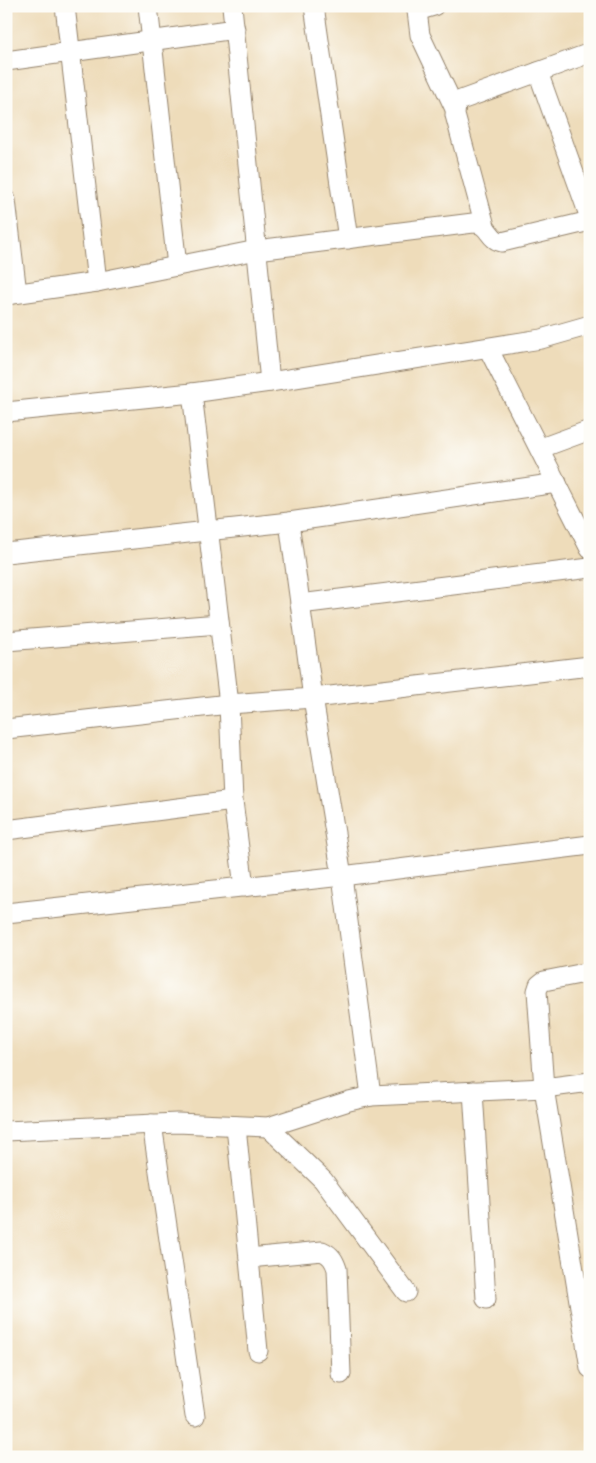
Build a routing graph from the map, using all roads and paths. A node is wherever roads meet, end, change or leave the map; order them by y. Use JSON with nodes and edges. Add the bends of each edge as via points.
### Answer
{"nodes":[{"id":1,"x":65,"y":6,"type":"edge"},
{"id":2,"x":148,"y":6,"type":"edge"},
{"id":3,"x":232,"y":6,"type":"edge"},
{"id":4,"x":314,"y":6,"type":"edge"},
{"id":5,"x":422,"y":8,"type":"edge"},
{"id":6,"x":235,"y":29,"type":"junction"},
{"id":7,"x":152,"y":41,"type":"junction"},
{"id":8,"x":70,"y":52,"type":"junction"},
{"id":9,"x":590,"y":53,"type":"edge"},
{"id":10,"x":6,"y":61,"type":"edge"},
{"id":11,"x":538,"y":72,"type":"junction"},
{"id":12,"x":455,"y":109,"type":"junction"},
{"id":13,"x":6,"y":200,"type":"edge"},
{"id":14,"x":590,"y":219,"type":"edge"},
{"id":15,"x":485,"y":226,"type":"junction"},
{"id":16,"x":348,"y":239,"type":"junction"},
{"id":17,"x":257,"y":250,"type":"junction"},
{"id":18,"x":177,"y":266,"type":"junction"},
{"id":19,"x":96,"y":282,"type":"junction"},
{"id":20,"x":12,"y":294,"type":"edge"},
{"id":21,"x":590,"y":325,"type":"edge"},
{"id":22,"x":488,"y":348,"type":"junction"},
{"id":23,"x":270,"y":382,"type":"junction"},
{"id":24,"x":192,"y":393,"type":"junction"},
{"id":25,"x":6,"y":412,"type":"edge"},
{"id":26,"x":590,"y":430,"type":"edge"},
{"id":27,"x":540,"y":448,"type":"junction"},
{"id":28,"x":558,"y":483,"type":"junction"},
{"id":29,"x":290,"y":522,"type":"junction"},
{"id":30,"x":208,"y":530,"type":"junction"},
{"id":31,"x":590,"y":549,"type":"edge"},
{"id":32,"x":6,"y":553,"type":"edge"},
{"id":33,"x":590,"y":568,"type":"edge"},
{"id":34,"x":300,"y":604,"type":"junction"},
{"id":35,"x":219,"y":624,"type":"junction"},
{"id":36,"x":6,"y":641,"type":"edge"},
{"id":37,"x":590,"y":666,"type":"edge"},
{"id":38,"x":313,"y":698,"type":"junction"},
{"id":39,"x":229,"y":704,"type":"junction"},
{"id":40,"x":6,"y":729,"type":"edge"},
{"id":41,"x":233,"y":801,"type":"junction"},
{"id":42,"x":6,"y":830,"type":"edge"},
{"id":43,"x":590,"y":845,"type":"edge"},
{"id":44,"x":342,"y":876,"type":"junction"},
{"id":45,"x":244,"y":887,"type":"junction"},
{"id":46,"x":6,"y":913,"type":"edge"},
{"id":47,"x":590,"y":972,"type":"edge"},
{"id":48,"x":590,"y":1082,"type":"edge"},
{"id":49,"x":544,"y":1088,"type":"junction"},
{"id":50,"x":473,"y":1091,"type":"junction"},
{"id":51,"x":371,"y":1096,"type":"junction"},
{"id":52,"x":152,"y":1124,"type":"junction"},
{"id":53,"x":236,"y":1126,"type":"junction"},
{"id":54,"x":268,"y":1127,"type":"junction"},
{"id":55,"x":6,"y":1131,"type":"edge"},
{"id":56,"x":249,"y":1258,"type":"junction"},
{"id":57,"x":406,"y":1292,"type":"dead end"},
{"id":58,"x":486,"y":1299,"type":"dead end"},
{"id":59,"x":258,"y":1351,"type":"dead end"},
{"id":60,"x":589,"y":1366,"type":"edge"},
{"id":61,"x":342,"y":1374,"type":"dead end"},
{"id":62,"x":194,"y":1416,"type":"dead end"}],
"edges":[{"from":1,"to":8,"type":"street"},
{"from":2,"to":7,"type":"street"},
{"from":3,"to":6,"type":"street"},
{"from":4,"to":16,"type":"street"},
{"from":5,"to":12,"type":"street","via":[[420,36]]},
{"from":6,"to":7,"type":"street"},
{"from":6,"to":17,"type":"street"},
{"from":7,"to":8,"type":"street"},
{"from":7,"to":18,"type":"street"},
{"from":8,"to":10,"type":"street"},
{"from":8,"to":19,"type":"street"},
{"from":9,"to":11,"type":"street"},
{"from":11,"to":12,"type":"street","via":[[461,100]]},
{"from":11,"to":14,"type":"street"},
{"from":12,"to":15,"type":"street"},
{"from":13,"to":20,"type":"street"},
{"from":14,"to":15,"type":"street","via":[[502,242],[494,240]]},
{"from":15,"to":16,"type":"street","via":[[473,223]]},
{"from":16,"to":17,"type":"street"},
{"from":17,"to":18,"type":"street"},
{"from":17,"to":23,"type":"street"},
{"from":18,"to":19,"type":"street"},
{"from":19,"to":20,"type":"street"},
{"from":21,"to":22,"type":"street","via":[[541,339]]},
{"from":22,"to":23,"type":"street"},
{"from":22,"to":27,"type":"street"},
{"from":23,"to":24,"type":"street"},
{"from":24,"to":25,"type":"street"},
{"from":24,"to":30,"type":"street"},
{"from":26,"to":27,"type":"street"},
{"from":27,"to":28,"type":"street"},
{"from":28,"to":29,"type":"street"},
{"from":28,"to":31,"type":"street"},
{"from":29,"to":30,"type":"street"},
{"from":29,"to":34,"type":"street"},
{"from":30,"to":32,"type":"street"},
{"from":30,"to":35,"type":"street"},
{"from":33,"to":34,"type":"street"},
{"from":34,"to":38,"type":"street"},
{"from":35,"to":36,"type":"street"},
{"from":35,"to":39,"type":"street"},
{"from":37,"to":38,"type":"street"},
{"from":38,"to":39,"type":"street"},
{"from":38,"to":44,"type":"street"},
{"from":39,"to":40,"type":"street"},
{"from":39,"to":41,"type":"street"},
{"from":41,"to":42,"type":"street"},
{"from":41,"to":45,"type":"street"},
{"from":43,"to":44,"type":"street"},
{"from":44,"to":45,"type":"street"},
{"from":44,"to":51,"type":"street"},
{"from":45,"to":46,"type":"street"},
{"from":47,"to":49,"type":"street","via":[[544,981],[539,985]]},
{"from":48,"to":49,"type":"street"},
{"from":49,"to":50,"type":"street"},
{"from":49,"to":60,"type":"street"},
{"from":50,"to":51,"type":"street"},
{"from":50,"to":58,"type":"street"},
{"from":51,"to":54,"type":"street"},
{"from":52,"to":53,"type":"street"},
{"from":52,"to":55,"type":"street"},
{"from":52,"to":62,"type":"street"},
{"from":53,"to":54,"type":"street"},
{"from":53,"to":56,"type":"street"},
{"from":54,"to":57,"type":"street","via":[[323,1180]]},
{"from":56,"to":59,"type":"street"},
{"from":56,"to":61,"type":"street","via":[[322,1251],[334,1260]]}]}
